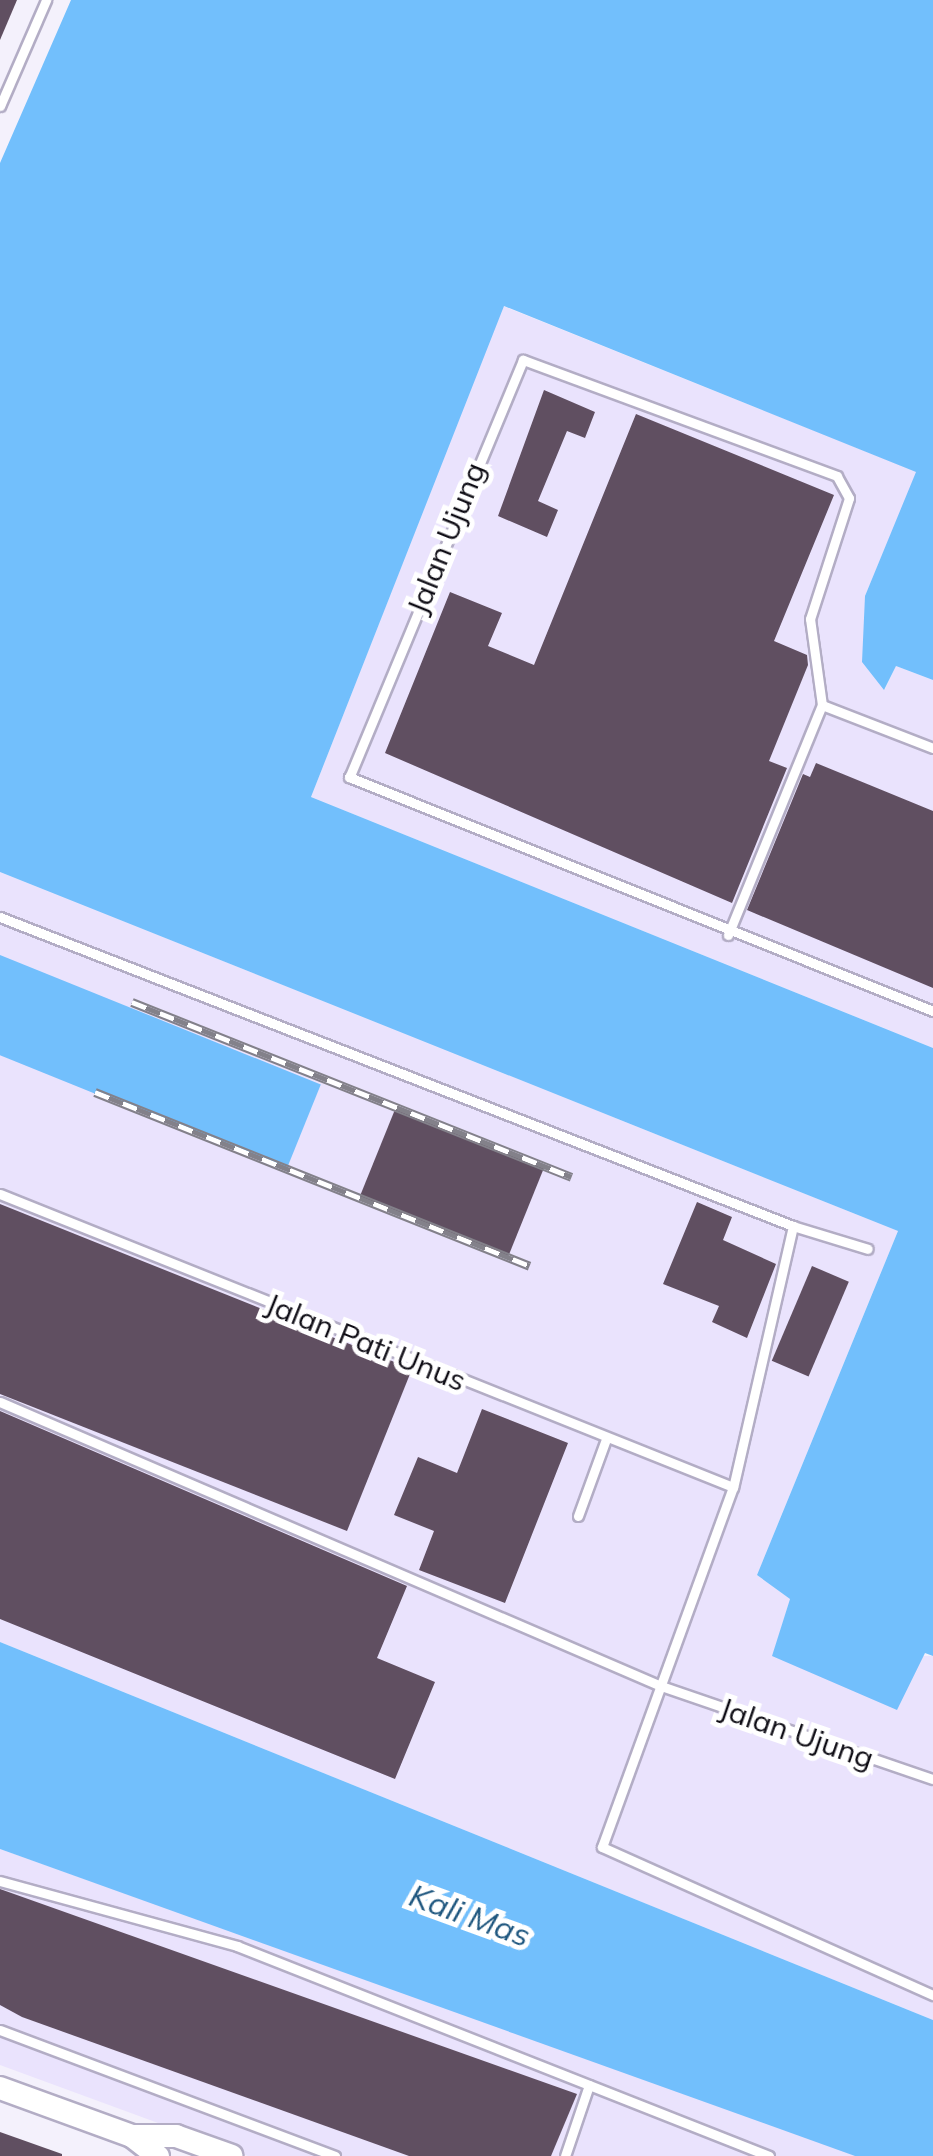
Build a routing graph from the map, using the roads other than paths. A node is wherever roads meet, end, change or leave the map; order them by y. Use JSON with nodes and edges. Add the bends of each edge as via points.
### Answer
{"nodes":[{"id":1,"x":46,"y":0,"type":"edge"},
{"id":2,"x":0,"y":75,"type":"edge"},
{"id":3,"x":11,"y":80,"type":"junction"},
{"id":4,"x":0,"y":106,"type":"edge"},
{"id":5,"x":822,"y":705,"type":"junction"},
{"id":6,"x":933,"y":748,"type":"edge"},
{"id":7,"x":0,"y":917,"type":"edge"},
{"id":8,"x":728,"y":935,"type":"junction"},
{"id":9,"x":933,"y":1011,"type":"edge"},
{"id":10,"x":0,"y":1194,"type":"edge"},
{"id":11,"x":793,"y":1226,"type":"junction"},
{"id":12,"x":868,"y":1249,"type":"dead end"},
{"id":13,"x":0,"y":1402,"type":"edge"},
{"id":14,"x":606,"y":1439,"type":"junction"},
{"id":15,"x":734,"y":1487,"type":"junction"},
{"id":16,"x":578,"y":1516,"type":"dead end"},
{"id":17,"x":661,"y":1686,"type":"junction"},
{"id":18,"x":933,"y":1780,"type":"edge"},
{"id":19,"x":0,"y":1881,"type":"edge"},
{"id":20,"x":933,"y":1994,"type":"edge"},
{"id":21,"x":0,"y":2030,"type":"edge"},
{"id":22,"x":589,"y":2085,"type":"junction"},
{"id":23,"x":0,"y":2088,"type":"edge"},
{"id":24,"x":132,"y":2136,"type":"junction"},
{"id":25,"x":158,"y":2156,"type":"edge"},
{"id":26,"x":232,"y":2156,"type":"edge"},
{"id":27,"x":335,"y":2156,"type":"edge"},
{"id":28,"x":565,"y":2156,"type":"edge"},
{"id":29,"x":769,"y":2156,"type":"edge"}],
"edges":[{"from":1,"to":3,"type":"lane"},
{"from":2,"to":3,"type":"lane"},
{"from":3,"to":4,"type":"lane"},
{"from":5,"to":6,"type":"lane"},
{"from":5,"to":8,"type":"lane"},
{"from":5,"to":8,"type":"lane","name":"Jalan Ujung","via":[[810,618],[847,487],[818,467],[523,360],[349,777]]},
{"from":7,"to":11,"type":"lane"},
{"from":8,"to":9,"type":"lane","name":"Jalan Ujung"},
{"from":10,"to":14,"type":"lane","name":"Jalan Pati Unus"},
{"from":11,"to":12,"type":"lane"},
{"from":11,"to":15,"type":"lane"},
{"from":13,"to":17,"type":"lane","name":"Jalan Ujung"},
{"from":14,"to":15,"type":"lane","name":"Jalan Pati Unus"},
{"from":14,"to":16,"type":"lane"},
{"from":15,"to":17,"type":"lane"},
{"from":17,"to":18,"type":"lane","name":"Jalan Ujung"},
{"from":17,"to":20,"type":"lane","via":[[602,1847]]},
{"from":19,"to":22,"type":"lane","via":[[238,1946]]},
{"from":21,"to":27,"type":"lane"},
{"from":22,"to":28,"type":"lane"},
{"from":22,"to":29,"type":"lane"},
{"from":23,"to":24,"type":"street"},
{"from":24,"to":25,"type":"street"},
{"from":24,"to":26,"type":"street","via":[[176,2136]]}]}
